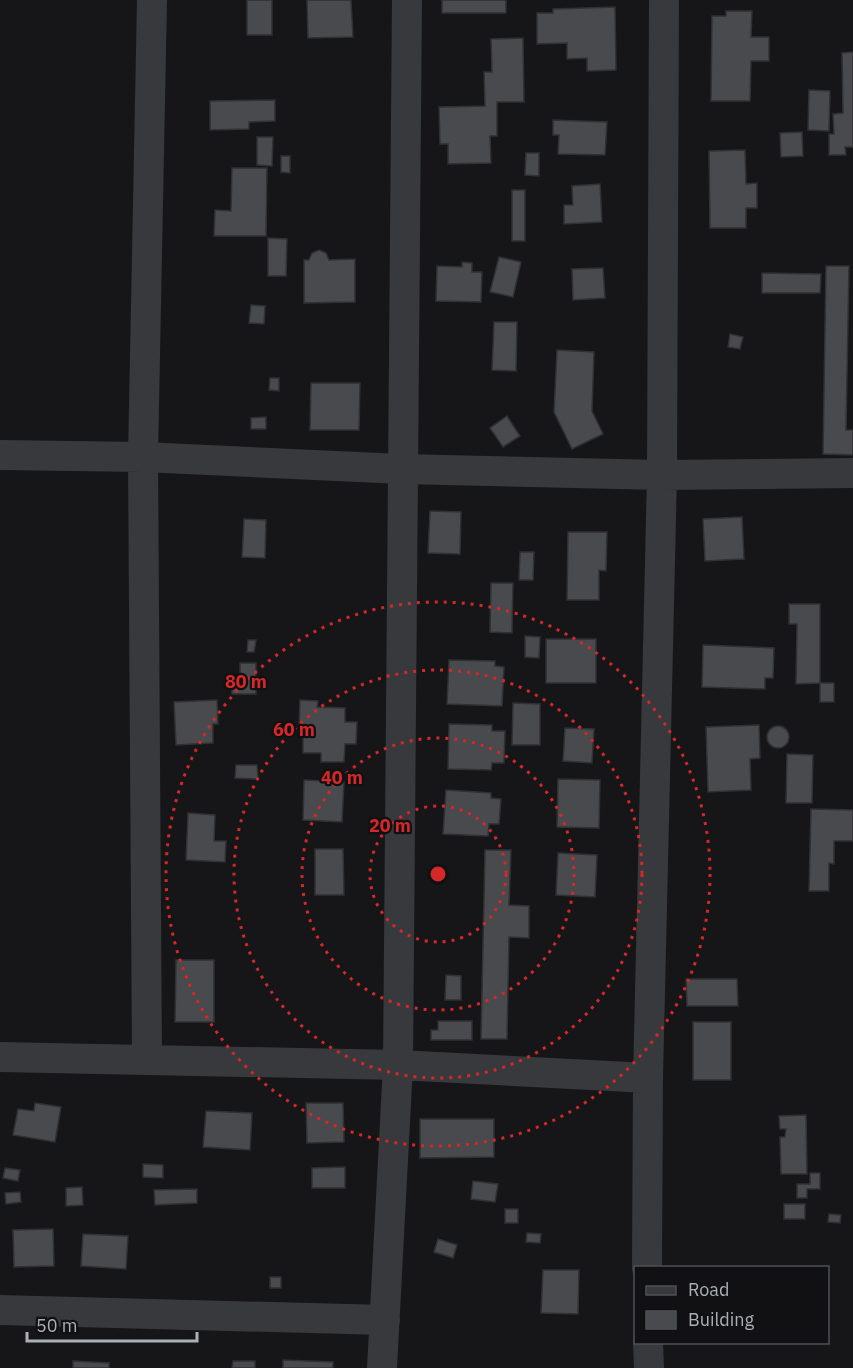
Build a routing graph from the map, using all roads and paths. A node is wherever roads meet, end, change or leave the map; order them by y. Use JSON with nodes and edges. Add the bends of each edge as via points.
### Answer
{"nodes":[{"id":1,"x":152,"y":0,"type":"edge"},
{"id":2,"x":407,"y":0,"type":"edge"},
{"id":3,"x":663,"y":0,"type":"edge"},
{"id":4,"x":0,"y":455,"type":"edge"},
{"id":5,"x":143,"y":457,"type":"junction"},
{"id":6,"x":402,"y":469,"type":"junction"},
{"id":7,"x":853,"y":473,"type":"edge"},
{"id":8,"x":662,"y":475,"type":"junction"},
{"id":9,"x":0,"y":1057,"type":"edge"},
{"id":10,"x":147,"y":1060,"type":"junction"},
{"id":11,"x":398,"y":1065,"type":"junction"},
{"id":12,"x":648,"y":1078,"type":"junction"},
{"id":13,"x":647,"y":1266,"type":"edge"},
{"id":14,"x":0,"y":1310,"type":"edge"},
{"id":15,"x":385,"y":1320,"type":"junction"},
{"id":16,"x":648,"y":1344,"type":"edge"},
{"id":17,"x":382,"y":1368,"type":"edge"},
{"id":18,"x":649,"y":1368,"type":"edge"}],
"edges":[{"from":1,"to":5,"type":"street"},
{"from":2,"to":6,"type":"street"},
{"from":3,"to":8,"type":"street"},
{"from":4,"to":5,"type":"street"},
{"from":5,"to":6,"type":"street"},
{"from":5,"to":10,"type":"street"},
{"from":6,"to":8,"type":"street"},
{"from":6,"to":11,"type":"street"},
{"from":7,"to":8,"type":"street"},
{"from":8,"to":12,"type":"street"},
{"from":9,"to":10,"type":"street"},
{"from":10,"to":11,"type":"street"},
{"from":11,"to":12,"type":"street"},
{"from":11,"to":15,"type":"street"},
{"from":12,"to":13,"type":"street"},
{"from":14,"to":15,"type":"street"},
{"from":15,"to":17,"type":"street"},
{"from":16,"to":18,"type":"street"}]}
